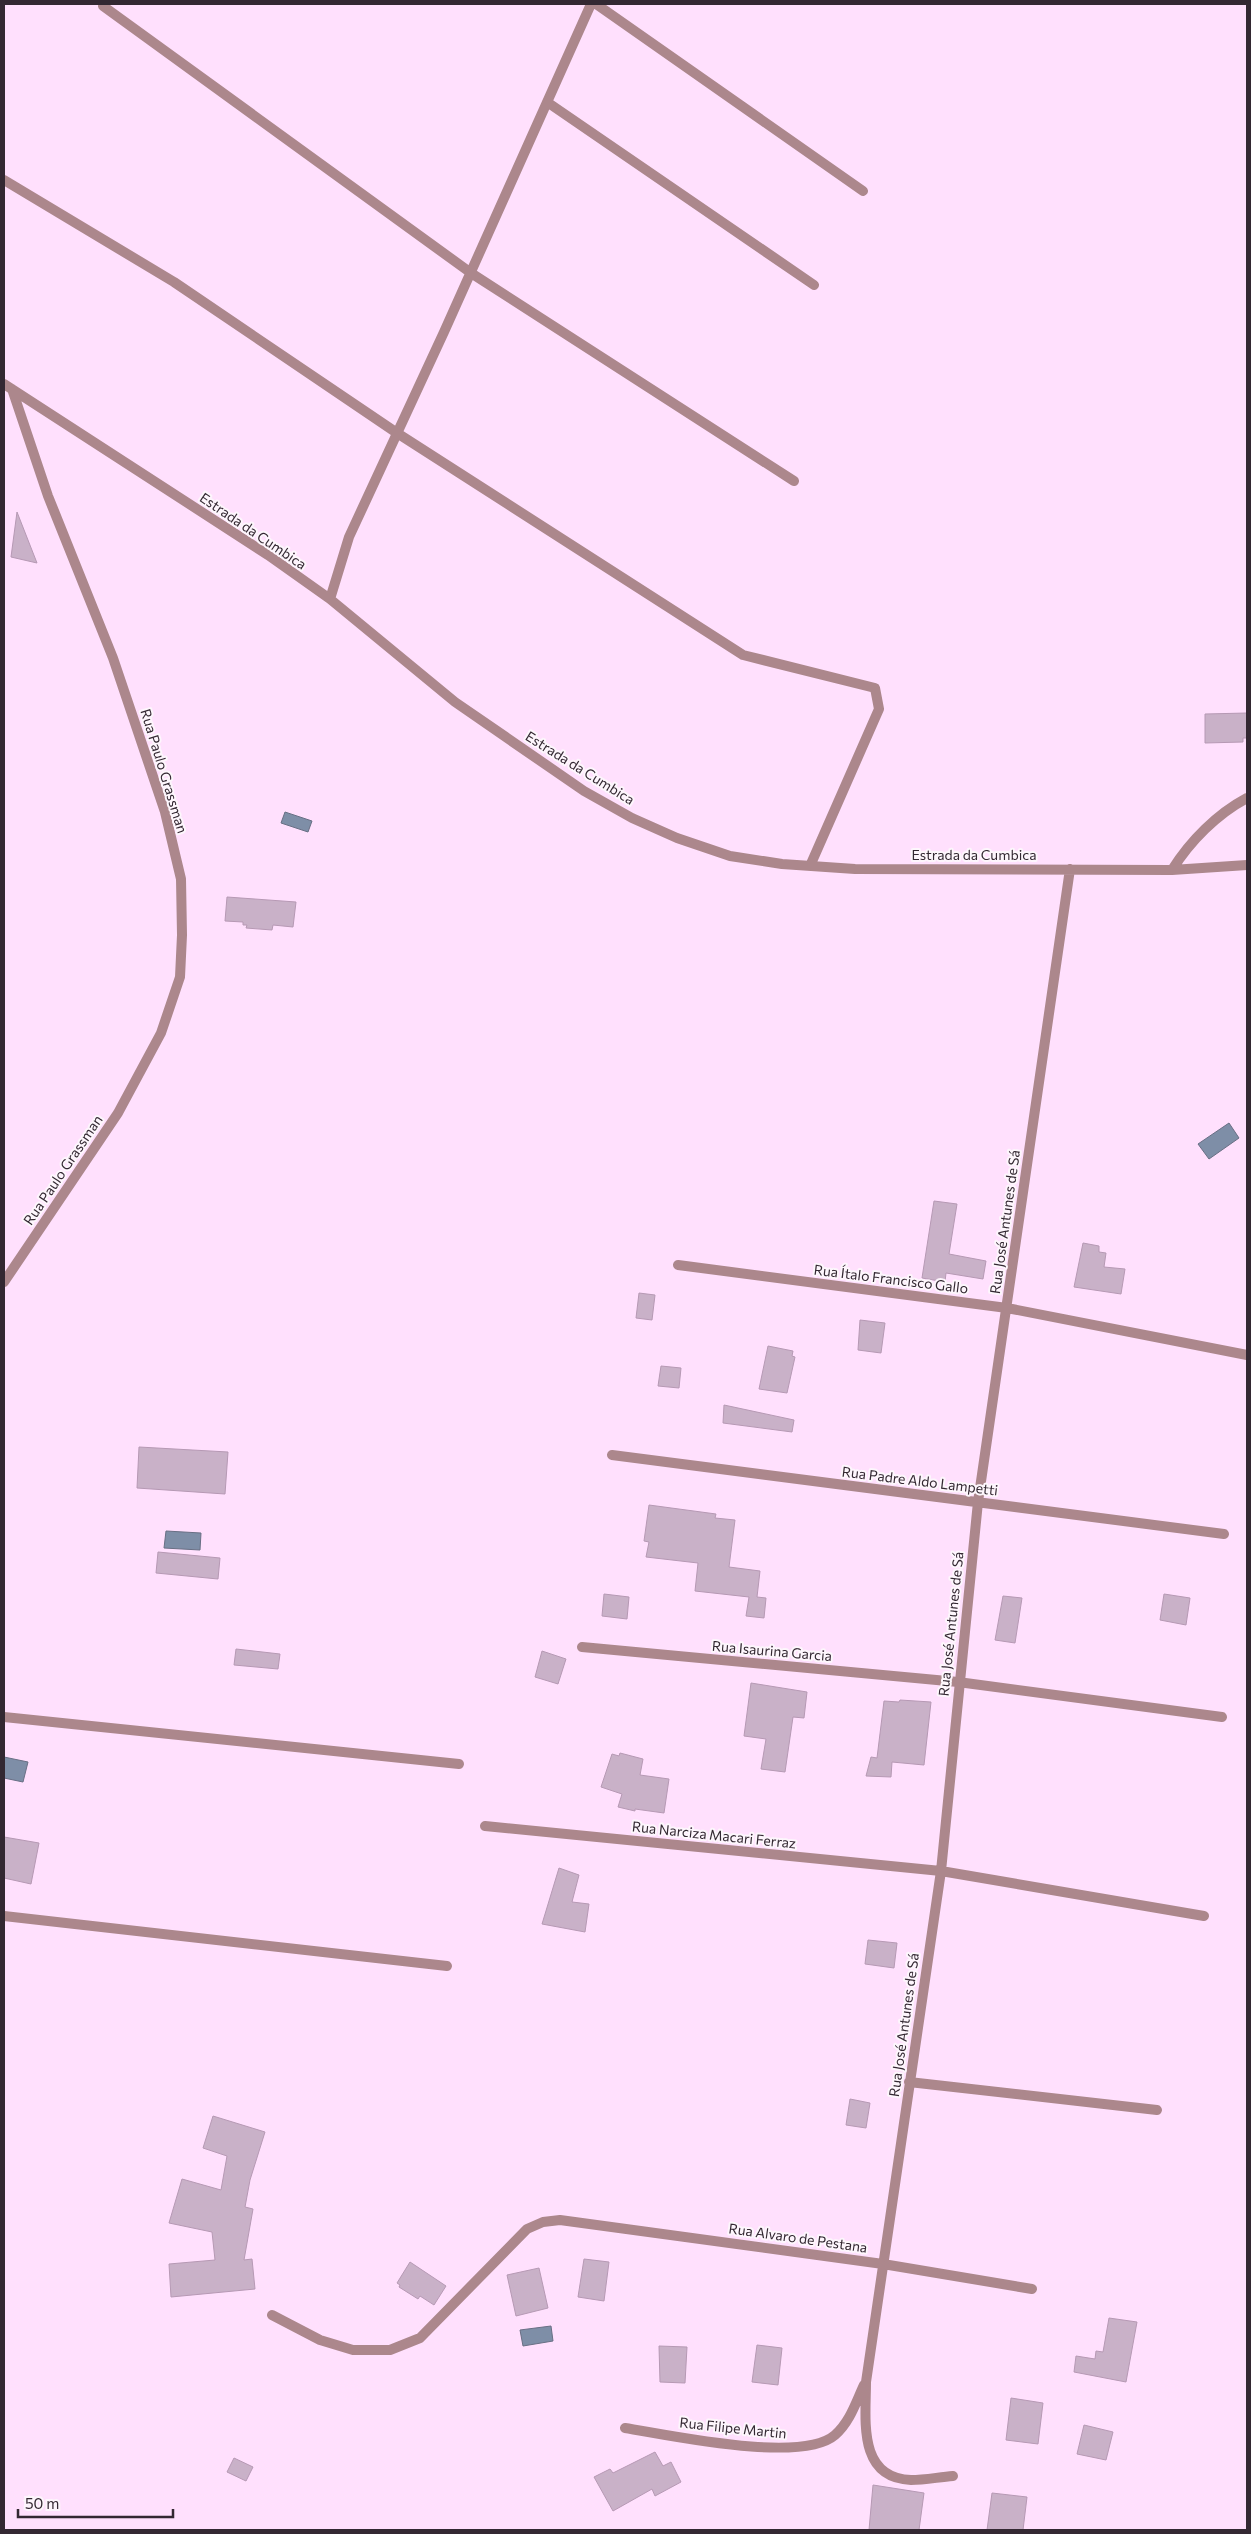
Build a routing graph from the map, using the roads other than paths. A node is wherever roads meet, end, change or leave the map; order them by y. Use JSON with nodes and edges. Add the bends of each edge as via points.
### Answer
{"nodes":[{"id":1,"x":591,"y":4,"type":"edge"},
{"id":2,"x":596,"y":4,"type":"edge"},
{"id":3,"x":103,"y":6,"type":"dead end"},
{"id":4,"x":547,"y":102,"type":"junction"},
{"id":5,"x":4,"y":180,"type":"edge"},
{"id":6,"x":863,"y":191,"type":"dead end"},
{"id":7,"x":471,"y":273,"type":"junction"},
{"id":8,"x":814,"y":286,"type":"dead end"},
{"id":9,"x":8,"y":386,"type":"edge"},
{"id":10,"x":397,"y":433,"type":"junction"},
{"id":11,"x":794,"y":482,"type":"dead end"},
{"id":12,"x":330,"y":600,"type":"junction"},
{"id":13,"x":1247,"y":798,"type":"edge"},
{"id":14,"x":1247,"y":865,"type":"edge"},
{"id":15,"x":810,"y":866,"type":"junction"},
{"id":16,"x":1070,"y":869,"type":"junction"},
{"id":17,"x":1172,"y":870,"type":"junction"},
{"id":18,"x":678,"y":1265,"type":"dead end"},
{"id":19,"x":4,"y":1282,"type":"edge"},
{"id":20,"x":1007,"y":1308,"type":"junction"},
{"id":21,"x":1247,"y":1354,"type":"edge"},
{"id":22,"x":612,"y":1454,"type":"dead end"},
{"id":23,"x":978,"y":1502,"type":"junction"},
{"id":24,"x":1224,"y":1534,"type":"dead end"},
{"id":25,"x":582,"y":1647,"type":"dead end"},
{"id":26,"x":958,"y":1682,"type":"junction"},
{"id":27,"x":1222,"y":1716,"type":"dead end"},
{"id":28,"x":4,"y":1717,"type":"edge"},
{"id":29,"x":459,"y":1764,"type":"dead end"},
{"id":30,"x":485,"y":1826,"type":"dead end"},
{"id":31,"x":941,"y":1871,"type":"junction"},
{"id":32,"x":4,"y":1916,"type":"edge"},
{"id":33,"x":1204,"y":1916,"type":"dead end"},
{"id":34,"x":447,"y":1966,"type":"dead end"},
{"id":35,"x":910,"y":2082,"type":"junction"},
{"id":36,"x":1157,"y":2110,"type":"dead end"},
{"id":37,"x":882,"y":2264,"type":"junction"},
{"id":38,"x":1032,"y":2289,"type":"dead end"},
{"id":39,"x":272,"y":2315,"type":"dead end"},
{"id":40,"x":866,"y":2382,"type":"junction"},
{"id":41,"x":625,"y":2428,"type":"dead end"},
{"id":42,"x":953,"y":2476,"type":"dead end"}],
"edges":[{"from":1,"to":4,"type":"street"},
{"from":2,"to":6,"type":"street"},
{"from":3,"to":7,"type":"street"},
{"from":4,"to":7,"type":"street"},
{"from":4,"to":8,"type":"street"},
{"from":5,"to":10,"type":"street","via":[[174,282]]},
{"from":7,"to":10,"type":"street"},
{"from":7,"to":11,"type":"street"},
{"from":9,"to":12,"type":"street","name":"Estrada da Cumbica","via":[[268,555]]},
{"from":9,"to":19,"type":"street","name":"Rua Paulo Grassman","via":[[113,658],[165,812],[180,879],[182,935],[180,977],[161,1033],[118,1113]]},
{"from":10,"to":12,"type":"street","via":[[349,537]]},
{"from":10,"to":15,"type":"street","via":[[743,655],[876,688],[879,709]]},
{"from":12,"to":15,"type":"street","name":"Estrada da Cumbica","via":[[455,702],[584,791],[632,818],[730,856]]},
{"from":13,"to":17,"type":"street","via":[[1186,848]]},
{"from":14,"to":17,"type":"street","name":"Estrada da Cumbica"},
{"from":15,"to":16,"type":"street","name":"Estrada da Cumbica"},
{"from":16,"to":17,"type":"street","name":"Estrada da Cumbica"},
{"from":16,"to":20,"type":"street","name":"Rua José Antunes de Sá"},
{"from":18,"to":20,"type":"street","name":"Rua Ítalo Francisco Gallo"},
{"from":20,"to":21,"type":"street","name":"Rua Ítalo Francisco Gallo"},
{"from":20,"to":23,"type":"street","name":"Rua José Antunes de Sá"},
{"from":22,"to":23,"type":"street","name":"Rua Padre Aldo Lampetti"},
{"from":23,"to":24,"type":"street","name":"Rua Padre Aldo Lampetti"},
{"from":23,"to":26,"type":"street","name":"Rua José Antunes de Sá"},
{"from":25,"to":26,"type":"street","name":"Rua Isaurina Garcia"},
{"from":26,"to":27,"type":"street","name":"Rua Isaurina Garcia"},
{"from":26,"to":31,"type":"street","name":"Rua José Antunes de Sá"},
{"from":28,"to":29,"type":"street"},
{"from":30,"to":31,"type":"street","name":"Rua Narciza Macari Ferraz"},
{"from":31,"to":33,"type":"street","name":"Rua Narciza Macari Ferraz"},
{"from":31,"to":35,"type":"street","name":"Rua José Antunes de Sá"},
{"from":32,"to":34,"type":"street"},
{"from":35,"to":36,"type":"street"},
{"from":35,"to":37,"type":"street","name":"Rua José Antunes de Sá"},
{"from":37,"to":38,"type":"street","name":"Rua Alvaro de Pestana"},
{"from":37,"to":39,"type":"street","name":"Rua Alvaro de Pestana","via":[[560,2220],[526,2229],[420,2338],[390,2350],[352,2350],[320,2340]]},
{"from":37,"to":40,"type":"street","name":"Rua José Antunes de Sá"},
{"from":40,"to":41,"type":"street","name":"Rua Filipe Martin","via":[[849,2418],[835,2435],[818,2444],[792,2448],[766,2446],[706,2441]]},
{"from":40,"to":42,"type":"street","via":[[866,2446],[876,2464],[888,2474],[909,2480]]}]}
